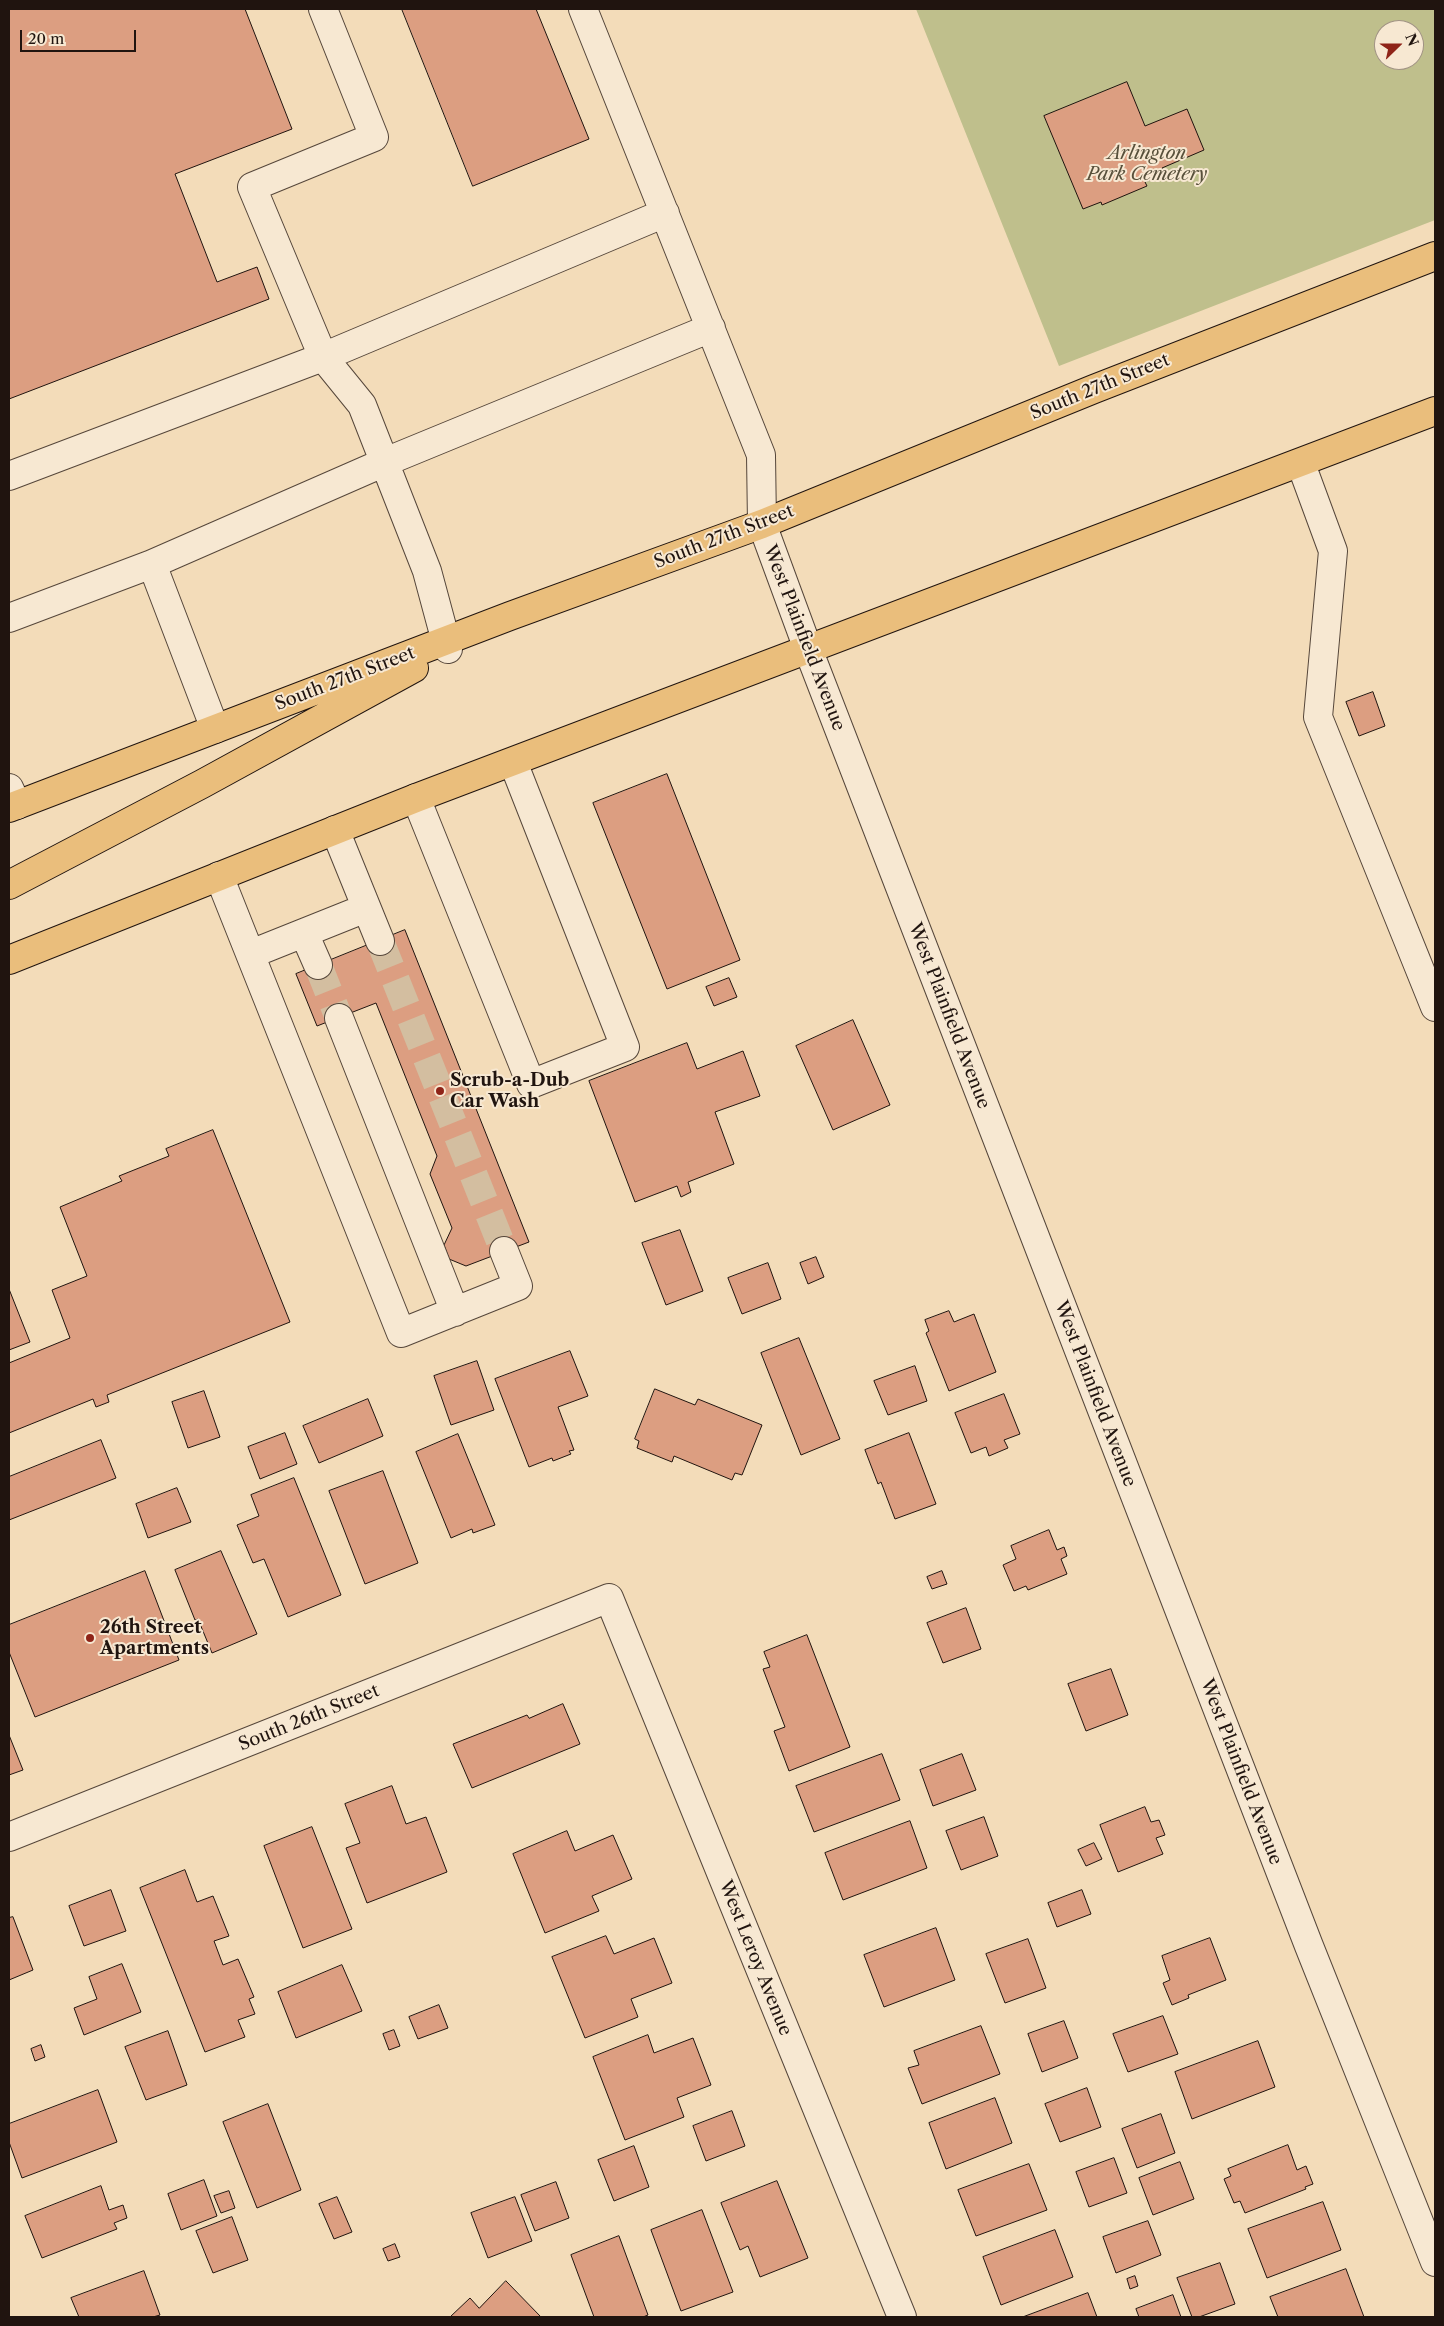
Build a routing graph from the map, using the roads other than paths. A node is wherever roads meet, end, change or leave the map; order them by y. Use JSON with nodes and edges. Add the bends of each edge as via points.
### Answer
{"nodes":[{"id":1,"x":323,"y":9,"type":"edge"},
{"id":2,"x":583,"y":9,"type":"edge"},
{"id":3,"x":665,"y":213,"type":"junction"},
{"id":4,"x":1435,"y":256,"type":"edge"},
{"id":5,"x":711,"y":328,"type":"junction"},
{"id":6,"x":323,"y":357,"type":"junction"},
{"id":7,"x":1435,"y":411,"type":"edge"},
{"id":8,"x":385,"y":462,"type":"junction"},
{"id":9,"x":1301,"y":464,"type":"junction"},
{"id":10,"x":9,"y":476,"type":"edge"},
{"id":11,"x":762,"y":524,"type":"junction"},
{"id":12,"x":152,"y":564,"type":"junction"},
{"id":13,"x":9,"y":618,"type":"edge"},
{"id":14,"x":446,"y":645,"type":"junction"},
{"id":15,"x":808,"y":649,"type":"junction"},
{"id":16,"x":215,"y":729,"type":"junction"},
{"id":17,"x":513,"y":762,"type":"junction"},
{"id":18,"x":416,"y":798,"type":"junction"},
{"id":19,"x":12,"y":800,"type":"edge"},
{"id":20,"x":335,"y":830,"type":"junction"},
{"id":21,"x":219,"y":876,"type":"junction"},
{"id":22,"x":9,"y":885,"type":"edge"},
{"id":23,"x":366,"y":908,"type":"junction"},
{"id":24,"x":304,"y":933,"type":"junction"},
{"id":25,"x":380,"y":940,"type":"tunnel mouth"},
{"id":26,"x":251,"y":954,"type":"junction"},
{"id":27,"x":9,"y":960,"type":"edge"},
{"id":28,"x":318,"y":965,"type":"tunnel mouth"},
{"id":29,"x":1435,"y":1007,"type":"edge"},
{"id":30,"x":339,"y":1018,"type":"tunnel mouth"},
{"id":31,"x":504,"y":1251,"type":"tunnel mouth"},
{"id":32,"x":455,"y":1312,"type":"junction"},
{"id":33,"x":609,"y":1598,"type":"joint"},
{"id":34,"x":9,"y":1837,"type":"edge"},
{"id":35,"x":1435,"y":2262,"type":"edge"},
{"id":36,"x":902,"y":2317,"type":"edge"}],
"edges":[{"from":1,"to":6,"type":"street","via":[[374,137],[252,187]]},
{"from":2,"to":3,"type":"street","name":"West Plainfield Avenue"},
{"from":3,"to":5,"type":"street","name":"West Plainfield Avenue"},
{"from":3,"to":6,"type":"street"},
{"from":4,"to":11,"type":"main road","name":"South 27th Street"},
{"from":5,"to":8,"type":"street"},
{"from":5,"to":11,"type":"street","name":"West Plainfield Avenue","via":[[761,455]]},
{"from":6,"to":8,"type":"street","via":[[362,405]]},
{"from":6,"to":10,"type":"street"},
{"from":7,"to":9,"type":"main road"},
{"from":8,"to":12,"type":"street"},
{"from":8,"to":14,"type":"street","via":[[427,570]]},
{"from":9,"to":15,"type":"main road"},
{"from":9,"to":29,"type":"street","via":[[1333,551],[1318,717]]},
{"from":11,"to":14,"type":"main road","name":"South 27th Street","via":[[510,616]]},
{"from":11,"to":15,"type":"street","name":"West Plainfield Avenue"},
{"from":12,"to":13,"type":"street"},
{"from":12,"to":16,"type":"street"},
{"from":14,"to":16,"type":"main road","name":"South 27th Street"},
{"from":14,"to":22,"type":"main road","via":[[202,784]]},
{"from":15,"to":17,"type":"main road"},
{"from":15,"to":35,"type":"street","name":"West Plainfield Avenue","via":[[1309,1946]]},
{"from":16,"to":19,"type":"main road","name":"South 27th Street"},
{"from":17,"to":18,"type":"main road"},
{"from":17,"to":18,"type":"street","via":[[625,1047],[531,1084]]},
{"from":18,"to":20,"type":"main road"},
{"from":20,"to":21,"type":"main road"},
{"from":20,"to":23,"type":"street"},
{"from":21,"to":26,"type":"street"},
{"from":21,"to":27,"type":"main road"},
{"from":23,"to":24,"type":"street"},
{"from":23,"to":25,"type":"street"},
{"from":24,"to":26,"type":"street"},
{"from":24,"to":28,"type":"street"},
{"from":26,"to":32,"type":"street","via":[[401,1332]]},
{"from":30,"to":32,"type":"street"},
{"from":31,"to":32,"type":"street","via":[[518,1286]]},
{"from":33,"to":34,"type":"street","name":"South 26th Street"},
{"from":33,"to":36,"type":"street","name":"West Leroy Avenue"}]}
